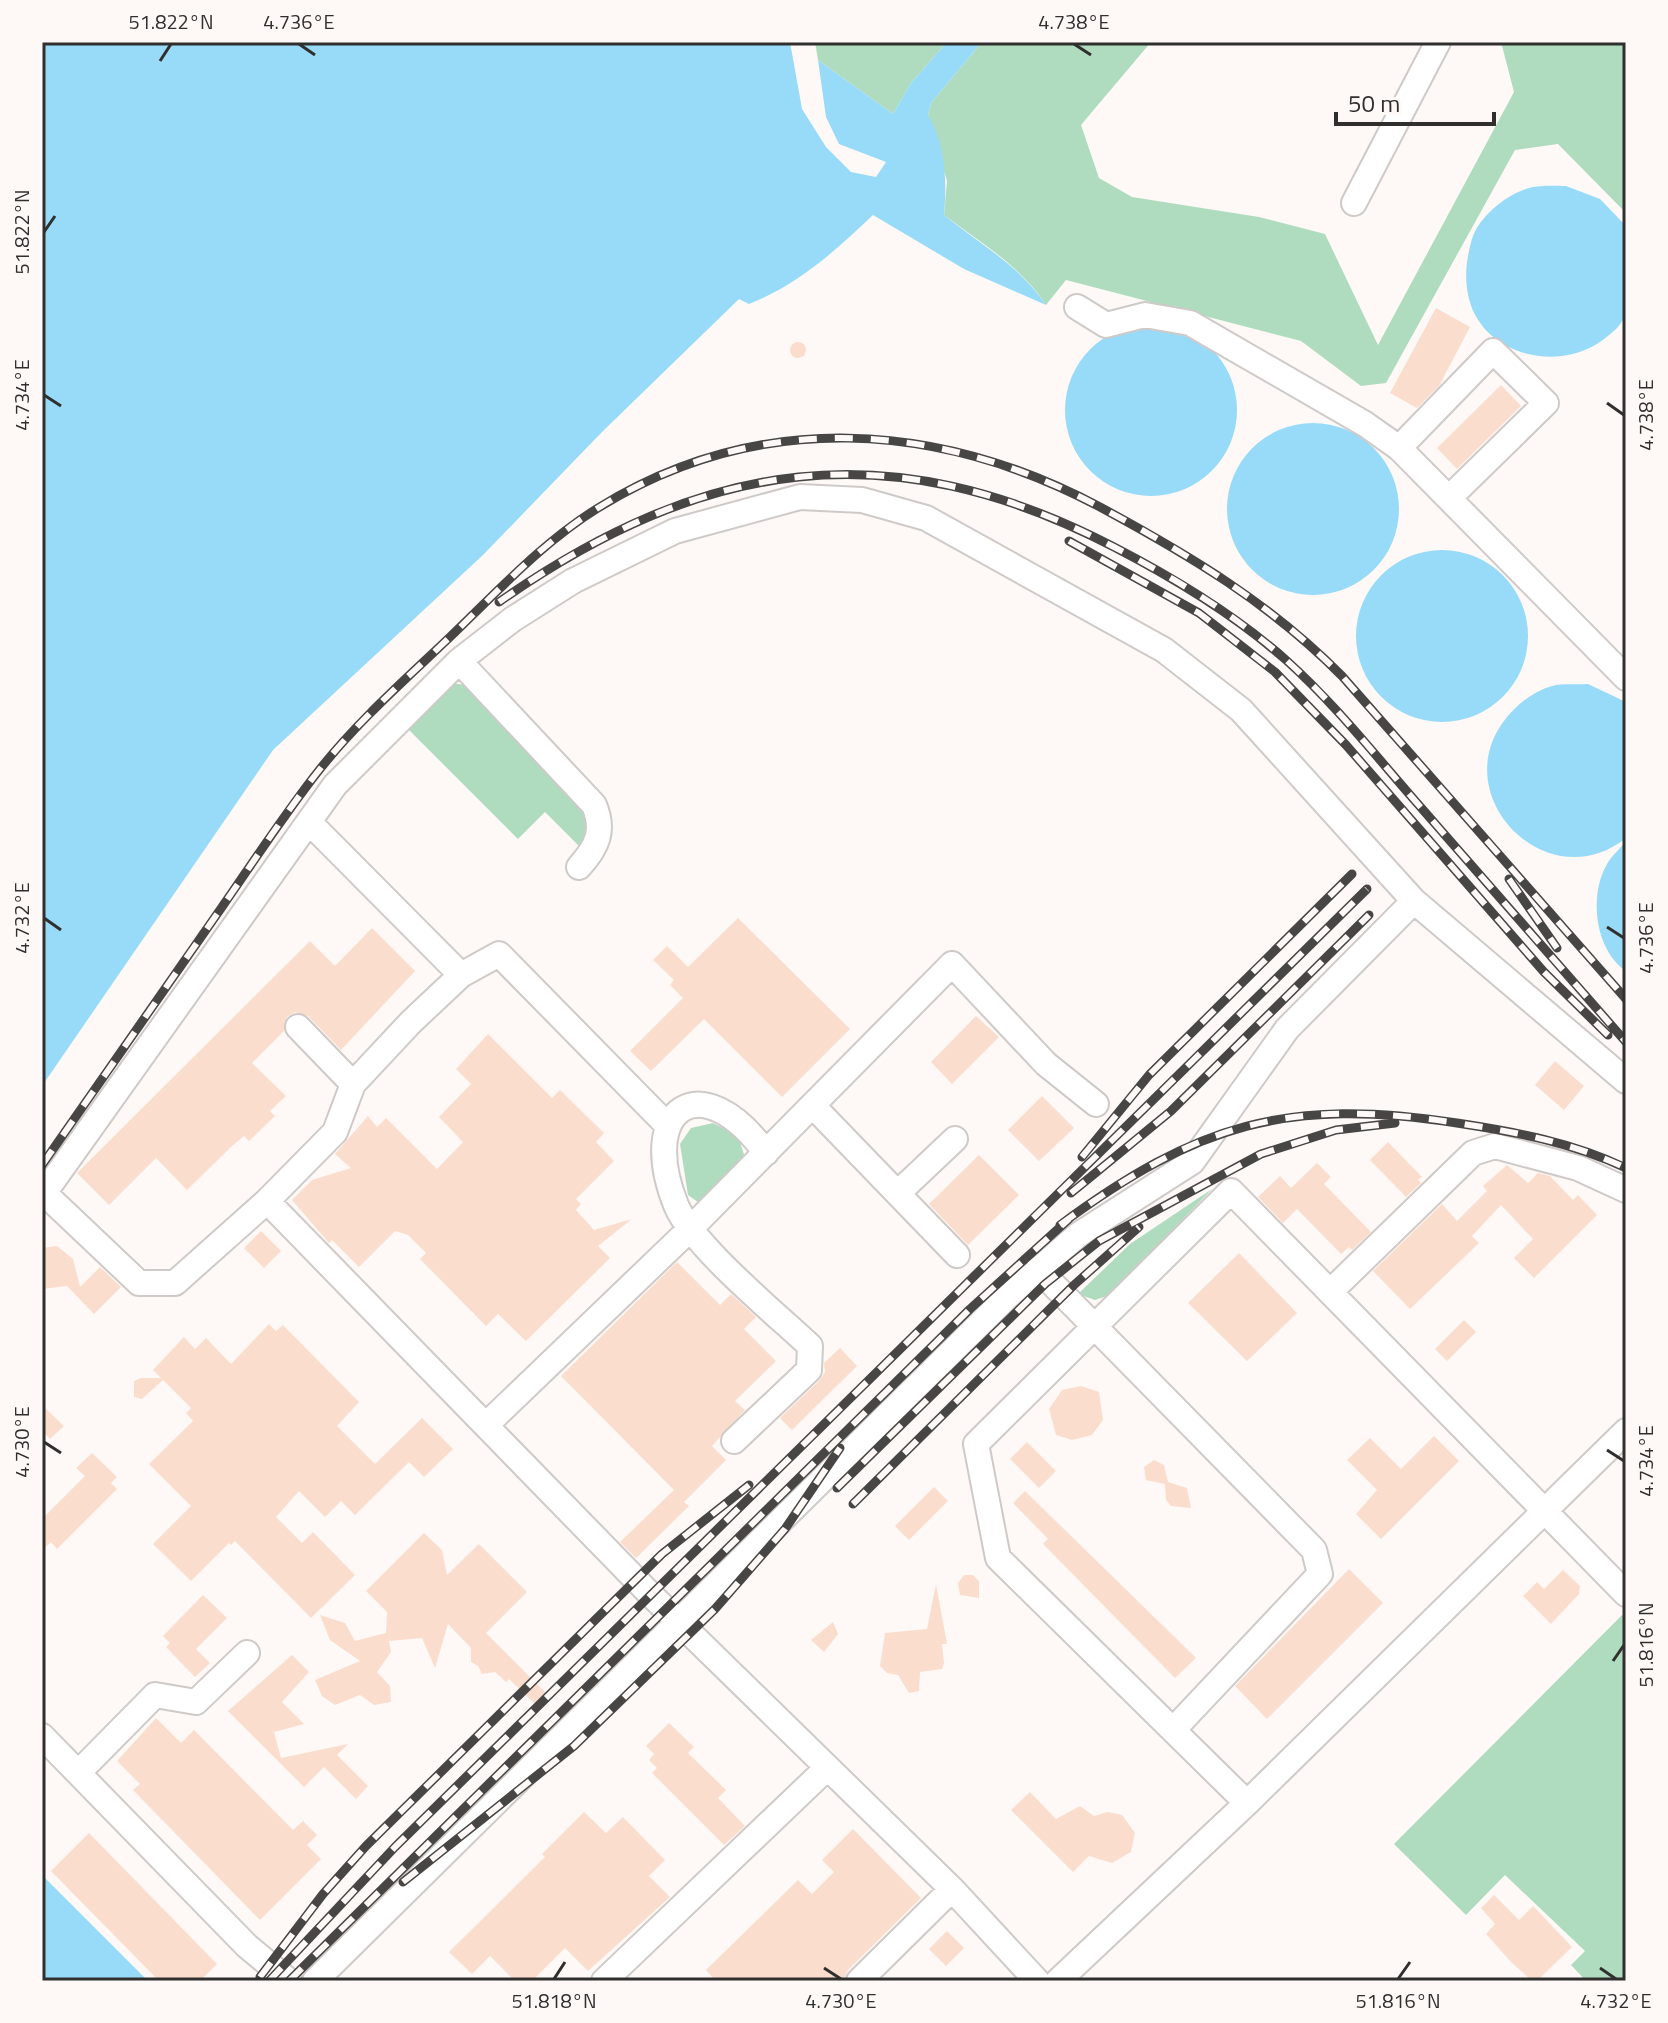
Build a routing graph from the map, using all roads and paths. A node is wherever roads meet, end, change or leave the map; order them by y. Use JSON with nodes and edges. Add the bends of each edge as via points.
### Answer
{"nodes":[{"id":1,"x":1438,"y":42,"type":"edge"},
{"id":2,"x":1354,"y":203,"type":"dead end"},
{"id":3,"x":1077,"y":307,"type":"dead end"},
{"id":4,"x":1399,"y":448,"type":"junction"},
{"id":5,"x":1449,"y":498,"type":"junction"},
{"id":6,"x":459,"y":661,"type":"junction"},
{"id":7,"x":1626,"y":678,"type":"edge"},
{"id":8,"x":309,"y":822,"type":"junction"},
{"id":9,"x":579,"y":867,"type":"dead end"},
{"id":10,"x":1414,"y":901,"type":"junction"},
{"id":11,"x":461,"y":975,"type":"junction"},
{"id":12,"x":298,"y":1027,"type":"dead end"},
{"id":13,"x":1626,"y":1081,"type":"edge"},
{"id":14,"x":353,"y":1084,"type":"junction"},
{"id":15,"x":1096,"y":1104,"type":"dead end"},
{"id":16,"x":813,"y":1106,"type":"junction"},
{"id":17,"x":667,"y":1125,"type":"junction"},
{"id":18,"x":955,"y":1139,"type":"dead end"},
{"id":19,"x":766,"y":1153,"type":"junction"},
{"id":20,"x":1626,"y":1190,"type":"edge"},
{"id":21,"x":899,"y":1192,"type":"junction"},
{"id":22,"x":43,"y":1194,"type":"edge"},
{"id":23,"x":267,"y":1201,"type":"junction"},
{"id":24,"x":689,"y":1230,"type":"junction"},
{"id":25,"x":957,"y":1255,"type":"dead end"},
{"id":26,"x":1038,"y":1269,"type":"junction"},
{"id":27,"x":1331,"y":1291,"type":"junction"},
{"id":28,"x":1095,"y":1326,"type":"junction"},
{"id":29,"x":486,"y":1425,"type":"junction"},
{"id":30,"x":1626,"y":1431,"type":"edge"},
{"id":31,"x":734,"y":1441,"type":"dead end"},
{"id":32,"x":1545,"y":1511,"type":"junction"},
{"id":33,"x":1626,"y":1594,"type":"edge"},
{"id":34,"x":679,"y":1620,"type":"junction"},
{"id":35,"x":247,"y":1653,"type":"dead end"},
{"id":36,"x":1173,"y":1730,"type":"junction"},
{"id":37,"x":42,"y":1736,"type":"edge"},
{"id":38,"x":827,"y":1768,"type":"junction"},
{"id":39,"x":79,"y":1772,"type":"junction"},
{"id":40,"x":1247,"y":1803,"type":"junction"},
{"id":41,"x":952,"y":1889,"type":"junction"},
{"id":42,"x":289,"y":1981,"type":"edge"},
{"id":43,"x":315,"y":1981,"type":"edge"},
{"id":44,"x":604,"y":1981,"type":"edge"},
{"id":45,"x":859,"y":1981,"type":"edge"},
{"id":46,"x":1037,"y":1981,"type":"edge"},
{"id":47,"x":1058,"y":1981,"type":"edge"}],
"edges":[{"from":1,"to":2,"type":"lane"},
{"from":3,"to":4,"type":"lane","via":[[1106,325],[1145,315],[1190,323]]},
{"from":4,"to":5,"type":"lane"},
{"from":4,"to":5,"type":"lane","via":[[1493,351],[1546,403]]},
{"from":5,"to":7,"type":"lane"},
{"from":6,"to":8,"type":"lane","via":[[364,752]]},
{"from":6,"to":9,"type":"lane","via":[[594,805],[599,835]]},
{"from":6,"to":10,"type":"lane","via":[[573,581],[675,531],[800,497],[862,500],[926,518],[1164,650],[1241,710]]},
{"from":8,"to":11,"type":"lane"},
{"from":8,"to":22,"type":"lane"},
{"from":10,"to":13,"type":"lane"},
{"from":10,"to":26,"type":"lane","via":[[1287,1029],[1192,1162],[1078,1235]]},
{"from":11,"to":14,"type":"lane"},
{"from":11,"to":17,"type":"lane","via":[[499,954]]},
{"from":12,"to":14,"type":"lane"},
{"from":14,"to":23,"type":"lane","via":[[335,1132]]},
{"from":15,"to":16,"type":"lane","via":[[1046,1064],[952,964]]},
{"from":16,"to":19,"type":"lane"},
{"from":16,"to":21,"type":"lane"},
{"from":17,"to":19,"type":"lane","via":[[677,1113],[710,1105],[745,1125]]},
{"from":17,"to":24,"type":"lane","via":[[666,1174]]},
{"from":18,"to":21,"type":"lane"},
{"from":19,"to":24,"type":"lane"},
{"from":20,"to":27,"type":"lane","via":[[1578,1168],[1495,1146],[1473,1153]]},
{"from":21,"to":25,"type":"lane"},
{"from":22,"to":23,"type":"lane","via":[[139,1283],[175,1283]]},
{"from":23,"to":29,"type":"lane"},
{"from":24,"to":29,"type":"lane"},
{"from":24,"to":31,"type":"lane","via":[[810,1346],[809,1370]]},
{"from":26,"to":28,"type":"lane"},
{"from":26,"to":34,"type":"lane"},
{"from":27,"to":28,"type":"lane","via":[[1231,1191]]},
{"from":27,"to":32,"type":"lane"},
{"from":28,"to":36,"type":"lane","via":[[976,1444],[981,1472],[998,1558]]},
{"from":28,"to":36,"type":"lane","via":[[1314,1550],[1320,1574]]},
{"from":29,"to":34,"type":"lane"},
{"from":30,"to":32,"type":"lane"},
{"from":32,"to":33,"type":"lane"},
{"from":32,"to":40,"type":"lane"},
{"from":34,"to":38,"type":"lane"},
{"from":34,"to":43,"type":"lane"},
{"from":35,"to":39,"type":"lane","via":[[196,1702],[155,1695]]},
{"from":36,"to":40,"type":"lane"},
{"from":37,"to":39,"type":"lane"},
{"from":38,"to":41,"type":"lane"},
{"from":38,"to":44,"type":"lane"},
{"from":39,"to":42,"type":"lane","via":[[247,1946]]},
{"from":40,"to":47,"type":"lane"},
{"from":41,"to":45,"type":"lane"},
{"from":41,"to":46,"type":"lane"}]}
